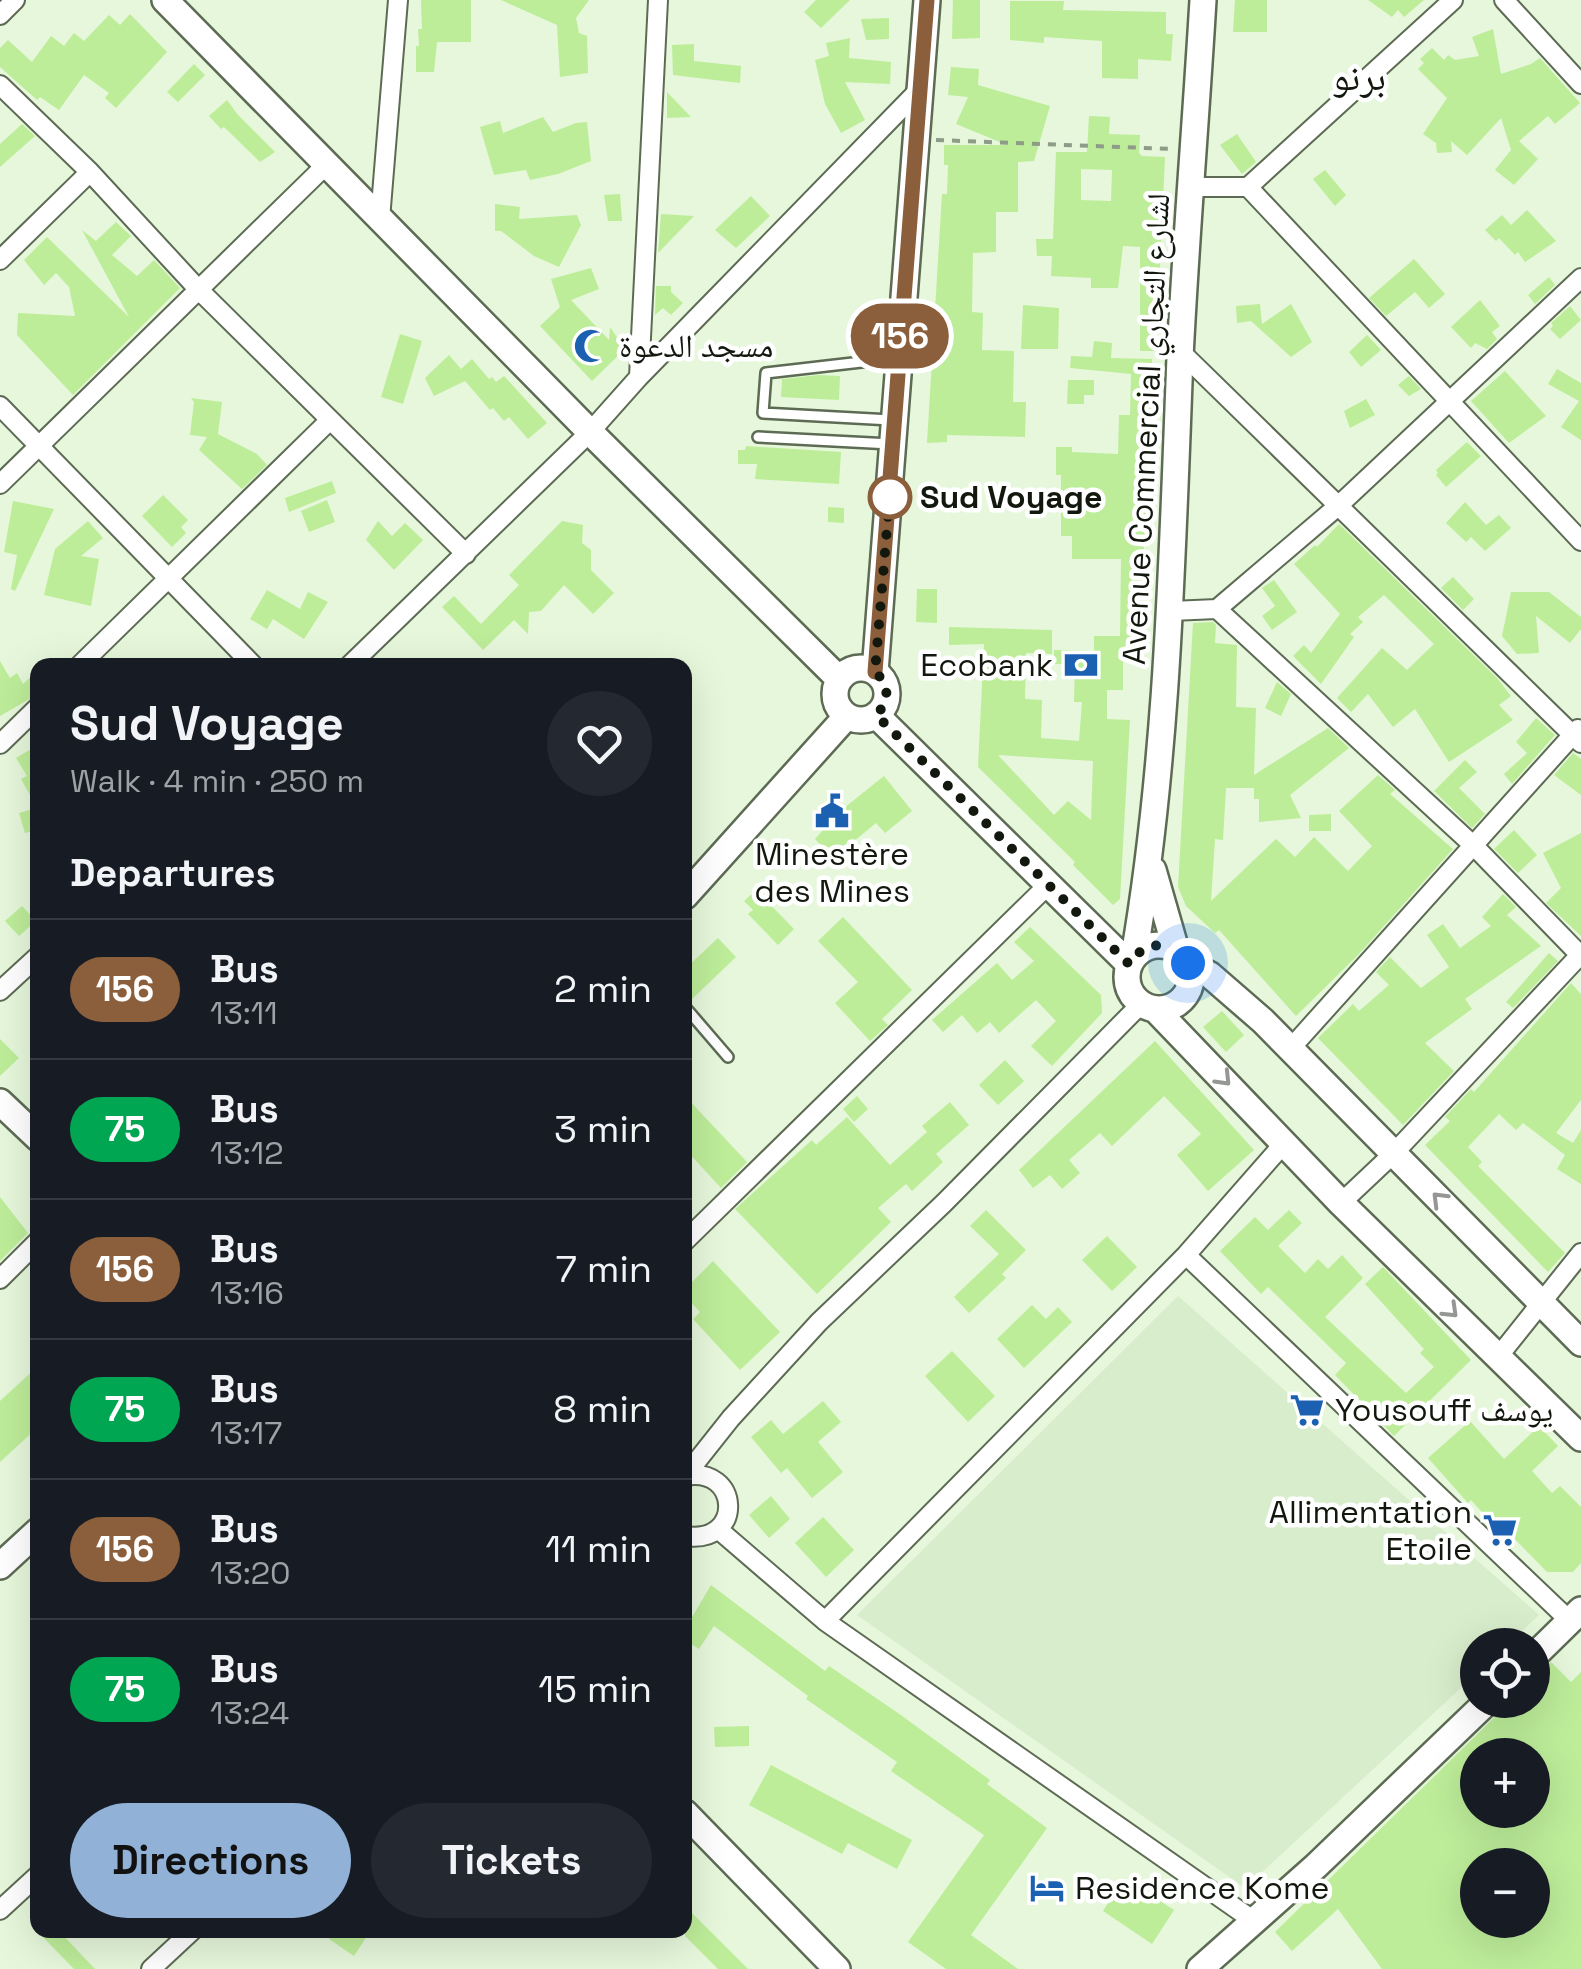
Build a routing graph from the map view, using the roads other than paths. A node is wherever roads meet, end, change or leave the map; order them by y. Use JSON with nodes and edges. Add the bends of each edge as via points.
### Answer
{"nodes":[{"id":1,"x":15,"y":0,"type":"edge"},
{"id":2,"x":165,"y":0,"type":"edge"},
{"id":3,"x":398,"y":0,"type":"edge"},
{"id":4,"x":658,"y":0,"type":"edge"},
{"id":5,"x":927,"y":0,"type":"edge"},
{"id":6,"x":1203,"y":0,"type":"edge"},
{"id":7,"x":1453,"y":0,"type":"edge"},
{"id":8,"x":1504,"y":0,"type":"edge"},
{"id":9,"x":0,"y":15,"type":"edge"},
{"id":10,"x":1581,"y":84,"type":"edge"},
{"id":11,"x":0,"y":85,"type":"edge"},
{"id":12,"x":920,"y":89,"type":"junction"},
{"id":13,"x":328,"y":163,"type":"junction"},
{"id":14,"x":90,"y":172,"type":"junction"},
{"id":15,"x":1191,"y":187,"type":"junction"},
{"id":16,"x":1248,"y":187,"type":"junction"},
{"id":17,"x":380,"y":220,"type":"junction"},
{"id":18,"x":0,"y":260,"type":"edge"},
{"id":19,"x":1581,"y":278,"type":"edge"},
{"id":20,"x":198,"y":290,"type":"junction"},
{"id":21,"x":1180,"y":352,"type":"junction"},
{"id":22,"x":899,"y":358,"type":"junction"},
{"id":23,"x":638,"y":378,"type":"junction"},
{"id":24,"x":1448,"y":400,"type":"junction"},
{"id":25,"x":0,"y":406,"type":"edge"},
{"id":26,"x":786,"y":414,"type":"junction"},
{"id":27,"x":845,"y":417,"type":"junction"},
{"id":28,"x":330,"y":420,"type":"junction"},
{"id":29,"x":590,"y":432,"type":"junction"},
{"id":30,"x":894,"y":432,"type":"junction"},
{"id":31,"x":758,"y":437,"type":"dead end"},
{"id":32,"x":784,"y":438,"type":"junction"},
{"id":33,"x":844,"y":442,"type":"junction"},
{"id":34,"x":37,"y":446,"type":"junction"},
{"id":35,"x":0,"y":484,"type":"edge"},
{"id":36,"x":1338,"y":506,"type":"junction"},
{"id":37,"x":1581,"y":541,"type":"edge"},
{"id":38,"x":466,"y":554,"type":"junction"},
{"id":39,"x":167,"y":580,"type":"junction"},
{"id":40,"x":1217,"y":609,"type":"junction"},
{"id":41,"x":1170,"y":611,"type":"junction"},
{"id":42,"x":87,"y":658,"type":"edge"},
{"id":43,"x":246,"y":658,"type":"edge"},
{"id":44,"x":357,"y":658,"type":"edge"},
{"id":45,"x":875,"y":672,"type":"junction"},
{"id":46,"x":839,"y":679,"type":"junction"},
{"id":47,"x":30,"y":715,"type":"edge"},
{"id":48,"x":876,"y":715,"type":"junction"},
{"id":49,"x":847,"y":716,"type":"junction"},
{"id":50,"x":1578,"y":734,"type":"edge"},
{"id":51,"x":0,"y":744,"type":"edge"},
{"id":52,"x":1474,"y":846,"type":"junction"},
{"id":53,"x":1150,"y":860,"type":"junction"},
{"id":54,"x":1047,"y":886,"type":"junction"},
{"id":55,"x":692,"y":888,"type":"edge"},
{"id":56,"x":1581,"y":955,"type":"edge"},
{"id":57,"x":1182,"y":956,"type":"junction"},
{"id":58,"x":1132,"y":960,"type":"junction"},
{"id":59,"x":30,"y":963,"type":"edge"},
{"id":60,"x":0,"y":991,"type":"edge"},
{"id":61,"x":1148,"y":1007,"type":"junction"},
{"id":62,"x":692,"y":1016,"type":"edge"},
{"id":63,"x":1290,"y":1048,"type":"junction"},
{"id":64,"x":728,"y":1058,"type":"dead end"},
{"id":65,"x":0,"y":1102,"type":"edge"},
{"id":66,"x":30,"y":1130,"type":"edge"},
{"id":67,"x":1285,"y":1142,"type":"junction"},
{"id":68,"x":1394,"y":1152,"type":"junction"},
{"id":69,"x":1341,"y":1203,"type":"junction"},
{"id":70,"x":692,"y":1234,"type":"edge"},
{"id":71,"x":30,"y":1249,"type":"edge"},
{"id":72,"x":1581,"y":1254,"type":"edge"},
{"id":73,"x":1186,"y":1255,"type":"junction"},
{"id":74,"x":0,"y":1279,"type":"edge"},
{"id":75,"x":1541,"y":1302,"type":"junction"},
{"id":76,"x":1581,"y":1343,"type":"edge"},
{"id":77,"x":1498,"y":1357,"type":"junction"},
{"id":78,"x":1581,"y":1438,"type":"edge"},
{"id":79,"x":692,"y":1467,"type":"edge"},
{"id":80,"x":692,"y":1476,"type":"edge"},
{"id":81,"x":718,"y":1530,"type":"junction"},
{"id":82,"x":692,"y":1537,"type":"edge"},
{"id":83,"x":30,"y":1538,"type":"edge"},
{"id":84,"x":0,"y":1566,"type":"edge"},
{"id":85,"x":1575,"y":1616,"type":"edge"},
{"id":86,"x":825,"y":1621,"type":"junction"},
{"id":87,"x":1550,"y":1640,"type":"edge"},
{"id":88,"x":1471,"y":1718,"type":"edge"},
{"id":89,"x":692,"y":1820,"type":"edge"},
{"id":90,"x":30,"y":1882,"type":"edge"},
{"id":91,"x":0,"y":1910,"type":"edge"},
{"id":92,"x":1254,"y":1921,"type":"junction"},
{"id":93,"x":184,"y":1938,"type":"edge"},
{"id":94,"x":151,"y":1969,"type":"edge"},
{"id":95,"x":838,"y":1969,"type":"edge"},
{"id":96,"x":1200,"y":1969,"type":"edge"}],
"edges":[{"from":1,"to":9,"type":"street"},
{"from":2,"to":13,"type":"street"},
{"from":3,"to":17,"type":"street"},
{"from":4,"to":23,"type":"street"},
{"from":5,"to":12,"type":"street"},
{"from":6,"to":15,"type":"street","name":"Avenue Commercial لشارع التجاري"},
{"from":7,"to":16,"type":"street"},
{"from":8,"to":10,"type":"street"},
{"from":11,"to":14,"type":"street"},
{"from":12,"to":22,"type":"street"},
{"from":12,"to":23,"type":"street"},
{"from":13,"to":17,"type":"street"},
{"from":13,"to":20,"type":"street"},
{"from":14,"to":18,"type":"street"},
{"from":14,"to":20,"type":"street"},
{"from":15,"to":16,"type":"street"},
{"from":15,"to":21,"type":"street","name":"Avenue Commercial لشارع التجاري"},
{"from":16,"to":24,"type":"street"},
{"from":17,"to":29,"type":"street"},
{"from":19,"to":24,"type":"street"},
{"from":20,"to":28,"type":"street"},
{"from":20,"to":34,"type":"street"},
{"from":21,"to":36,"type":"street"},
{"from":21,"to":41,"type":"street","name":"Avenue Commercial لشارع التجاري"},
{"from":22,"to":26,"type":"lane","via":[[766,373],[763,413]]},
{"from":22,"to":30,"type":"street"},
{"from":23,"to":29,"type":"street"},
{"from":24,"to":36,"type":"street"},
{"from":24,"to":37,"type":"street"},
{"from":25,"to":34,"type":"street"},
{"from":26,"to":27,"type":"lane"},
{"from":26,"to":32,"type":"lane"},
{"from":27,"to":30,"type":"lane"},
{"from":27,"to":33,"type":"lane"},
{"from":28,"to":38,"type":"street"},
{"from":28,"to":39,"type":"street"},
{"from":29,"to":38,"type":"street"},
{"from":29,"to":46,"type":"street"},
{"from":30,"to":33,"type":"lane"},
{"from":30,"to":45,"type":"street"},
{"from":31,"to":32,"type":"lane"},
{"from":32,"to":33,"type":"lane"},
{"from":34,"to":35,"type":"street"},
{"from":34,"to":39,"type":"street"},
{"from":36,"to":40,"type":"street"},
{"from":36,"to":50,"type":"street"},
{"from":38,"to":44,"type":"street"},
{"from":39,"to":42,"type":"street"},
{"from":39,"to":43,"type":"street"},
{"from":40,"to":41,"type":"street"},
{"from":40,"to":52,"type":"street"},
{"from":41,"to":53,"type":"street","name":"Avenue Commercial لشارع التجاري"},
{"from":45,"to":46,"type":"street","via":[[855,668]]},
{"from":45,"to":48,"type":"street","via":[[887,693]]},
{"from":46,"to":49,"type":"street","via":[[836,699]]},
{"from":47,"to":51,"type":"street"},
{"from":48,"to":49,"type":"street"},
{"from":48,"to":54,"type":"street"},
{"from":49,"to":55,"type":"street"},
{"from":50,"to":52,"type":"street"},
{"from":52,"to":56,"type":"street"},
{"from":52,"to":63,"type":"street"},
{"from":53,"to":57,"type":"street"},
{"from":53,"to":58,"type":"street","name":"Avenue Commercial لشارع التجاري"},
{"from":54,"to":58,"type":"street"},
{"from":54,"to":70,"type":"street"},
{"from":56,"to":68,"type":"street"},
{"from":57,"to":58,"type":"street","via":[[1159,944]]},
{"from":57,"to":61,"type":"street","via":[[1192,976],[1189,990],[1169,1008]]},
{"from":57,"to":63,"type":"street"},
{"from":58,"to":61,"type":"street","via":[[1127,986]]},
{"from":59,"to":60,"type":"street"},
{"from":61,"to":67,"type":"street","one_way":true},
{"from":61,"to":79,"type":"street","via":[[819,1322]]},
{"from":62,"to":64,"type":"lane"},
{"from":63,"to":68,"type":"street"},
{"from":65,"to":66,"type":"street"},
{"from":67,"to":69,"type":"street"},
{"from":67,"to":73,"type":"street"},
{"from":68,"to":69,"type":"street"},
{"from":75,"to":68,"type":"street","one_way":true},
{"from":69,"to":77,"type":"street","one_way":true},
{"from":71,"to":74,"type":"street"},
{"from":72,"to":75,"type":"street"},
{"from":73,"to":85,"type":"street"},
{"from":73,"to":86,"type":"street"},
{"from":75,"to":76,"type":"street"},
{"from":75,"to":77,"type":"street"},
{"from":77,"to":78,"type":"street"},
{"from":80,"to":81,"type":"street","via":[[704,1475],[726,1492],[728,1512]]},
{"from":81,"to":82,"type":"street"},
{"from":81,"to":86,"type":"street"},
{"from":83,"to":84,"type":"street"},
{"from":85,"to":87,"type":"street"},
{"from":86,"to":92,"type":"street"},
{"from":88,"to":92,"type":"street"},
{"from":89,"to":95,"type":"street"},
{"from":90,"to":91,"type":"street"},
{"from":92,"to":96,"type":"street"},
{"from":93,"to":94,"type":"street"}]}
